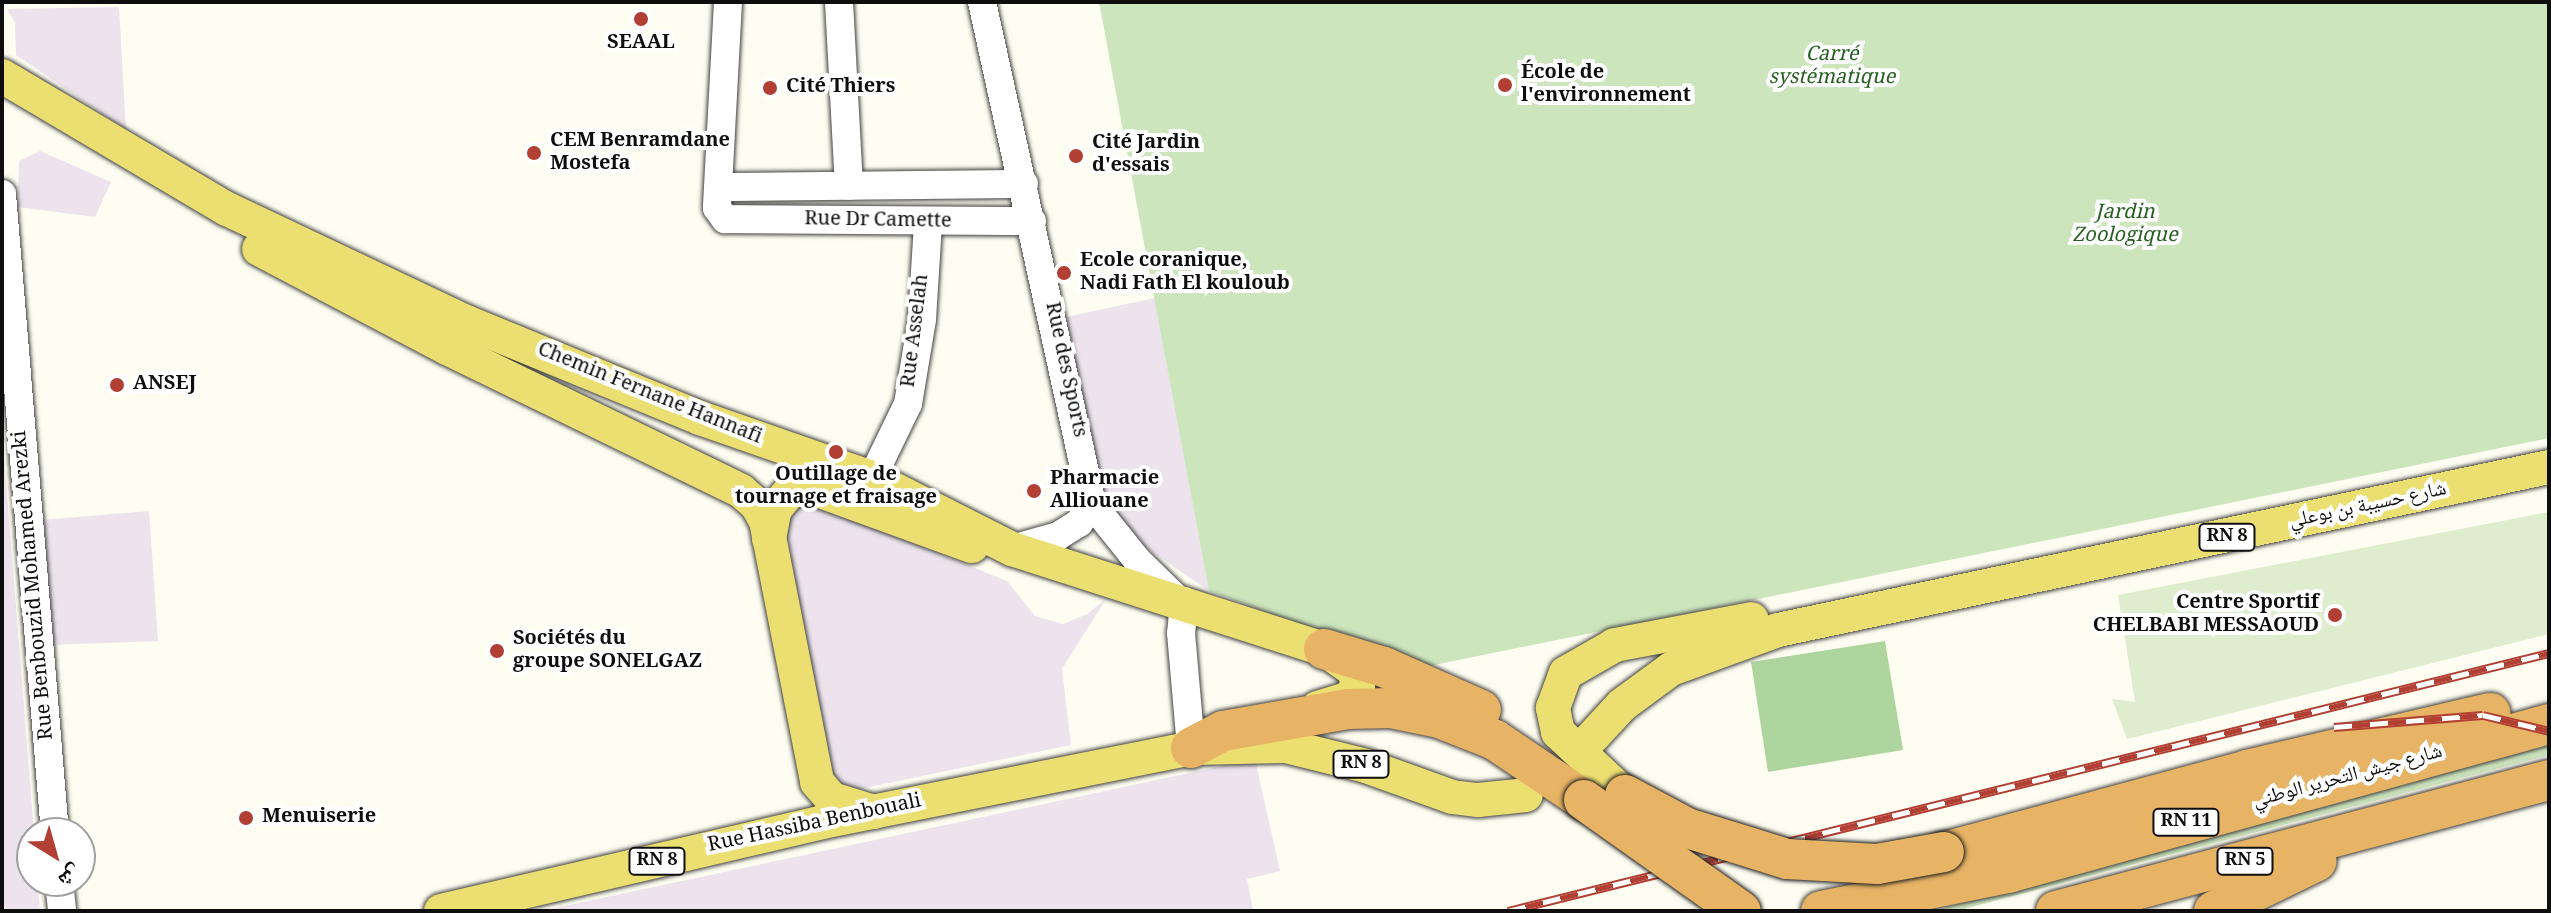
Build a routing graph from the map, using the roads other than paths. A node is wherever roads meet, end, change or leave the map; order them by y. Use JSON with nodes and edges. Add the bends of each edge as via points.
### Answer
{"nodes":[{"id":1,"x":728,"y":2,"type":"edge"},
{"id":2,"x":839,"y":2,"type":"edge"},
{"id":3,"x":982,"y":2,"type":"edge"},
{"id":4,"x":2,"y":76,"type":"edge"},
{"id":5,"x":2,"y":102,"type":"edge"},
{"id":6,"x":1024,"y":184,"type":"junction"},
{"id":7,"x":849,"y":186,"type":"junction"},
{"id":8,"x":720,"y":187,"type":"junction"},
{"id":9,"x":2,"y":194,"type":"edge"},
{"id":10,"x":1032,"y":221,"type":"junction"},
{"id":11,"x":928,"y":224,"type":"junction"},
{"id":12,"x":2549,"y":467,"type":"edge"},
{"id":13,"x":872,"y":478,"type":"junction"},
{"id":14,"x":1092,"y":504,"type":"junction"},
{"id":15,"x":769,"y":539,"type":"junction"},
{"id":16,"x":1012,"y":549,"type":"junction"},
{"id":17,"x":1180,"y":599,"type":"junction"},
{"id":18,"x":1903,"y":601,"type":"junction"},
{"id":19,"x":1324,"y":649,"type":"junction"},
{"id":20,"x":2549,"y":700,"type":"edge"},
{"id":21,"x":1310,"y":715,"type":"junction"},
{"id":22,"x":2549,"y":724,"type":"edge"},
{"id":23,"x":1585,"y":745,"type":"dead end"},
{"id":24,"x":1191,"y":748,"type":"junction"},
{"id":25,"x":2549,"y":780,"type":"edge"},
{"id":26,"x":1526,"y":795,"type":"dead end"},
{"id":27,"x":1625,"y":795,"type":"junction"},
{"id":28,"x":2434,"y":810,"type":"junction"},
{"id":29,"x":874,"y":812,"type":"junction"},
{"id":30,"x":54,"y":817,"type":"edge"},
{"id":31,"x":441,"y":911,"type":"edge"},
{"id":32,"x":1741,"y":911,"type":"edge"},
{"id":33,"x":1821,"y":911,"type":"edge"},
{"id":34,"x":2056,"y":911,"type":"edge"},
{"id":35,"x":2214,"y":911,"type":"edge"}],
"edges":[{"from":1,"to":8,"type":"street"},
{"from":2,"to":7,"type":"street"},
{"from":3,"to":6,"type":"street","name":"Rue des Sports"},
{"from":4,"to":13,"type":"main road","name":"Chemin Fernane Hannafi","via":[[227,209],[466,322],[700,418]]},
{"from":5,"to":15,"type":"main road","name":"Chemin Fernane Hannafi","via":[[185,210],[447,348],[741,491],[757,505]]},
{"from":6,"to":7,"type":"street"},
{"from":6,"to":10,"type":"street","name":"Rue des Sports"},
{"from":7,"to":8,"type":"street"},
{"from":8,"to":11,"type":"street","name":"Rue Dr Camette","via":[[717,208],[725,219]]},
{"from":9,"to":30,"type":"street","name":"Rue Benbouzid Mohamed Arezki"},
{"from":10,"to":11,"type":"street","name":"Rue Dr Camette"},
{"from":10,"to":14,"type":"street","name":"Rue des Sports"},
{"from":11,"to":13,"type":"street","name":"Rue Asselah","via":[[922,319],[908,404]]},
{"from":12,"to":18,"type":"main road","name":"شارع حسيبة بن بوعلي","number":"RN 8"},
{"from":13,"to":16,"type":"main road","name":"Chemin Fernane Hannafi"},
{"from":14,"to":16,"type":"street","via":[[1079,523],[1058,536]]},
{"from":14,"to":17,"type":"street","via":[[1137,560]]},
{"from":15,"to":16,"type":"main road","via":[[775,509],[791,490],[815,489],[978,548]]},
{"from":15,"to":29,"type":"main road","name":"Chemin Fernane Hannafi","via":[[817,782],[832,799]]},
{"from":16,"to":17,"type":"main road","name":"Chemin Fernane Hannafi"},
{"from":17,"to":19,"type":"main road","name":"Chemin Fernane Hannafi"},
{"from":17,"to":24,"type":"street"},
{"from":18,"to":23,"type":"main road","via":[[1778,630],[1684,661],[1639,691]]},
{"from":18,"to":27,"type":"main road","via":[[1813,607],[1615,645],[1575,664],[1555,695],[1558,732]]},
{"from":19,"to":21,"type":"main road","name":"Chemin Fernane Hannafi","via":[[1354,670],[1358,685],[1350,698],[1325,704]]},
{"from":19,"to":27,"type":"highway","via":[[1384,667],[1501,719]]},
{"from":20,"to":27,"type":"highway","bridge":true,"via":[[2247,770],[1944,852],[1877,864],[1787,859],[1697,832]]},
{"from":21,"to":24,"type":"highway","via":[[1223,731]]},
{"from":21,"to":32,"type":"highway","bridge":true,"via":[[1390,708],[1439,718],[1514,751]]},
{"from":22,"to":33,"type":"highway","name":"شارع جيش التحرير الوطني","number":"RN 11","via":[[2008,873]]},
{"from":24,"to":26,"type":"main road","number":"RN 8","via":[[1286,746],[1366,766],[1452,797]]},
{"from":24,"to":29,"type":"main road","name":"Rue Hassiba Benbouali","number":"RN 8"},
{"from":25,"to":28,"type":"highway","number":"RN 5"},
{"from":28,"to":34,"type":"highway","number":"RN 5"},
{"from":28,"to":35,"type":"highway"},
{"from":29,"to":31,"type":"main road","name":"Rue Hassiba Benbouali","number":"RN 8"}]}
